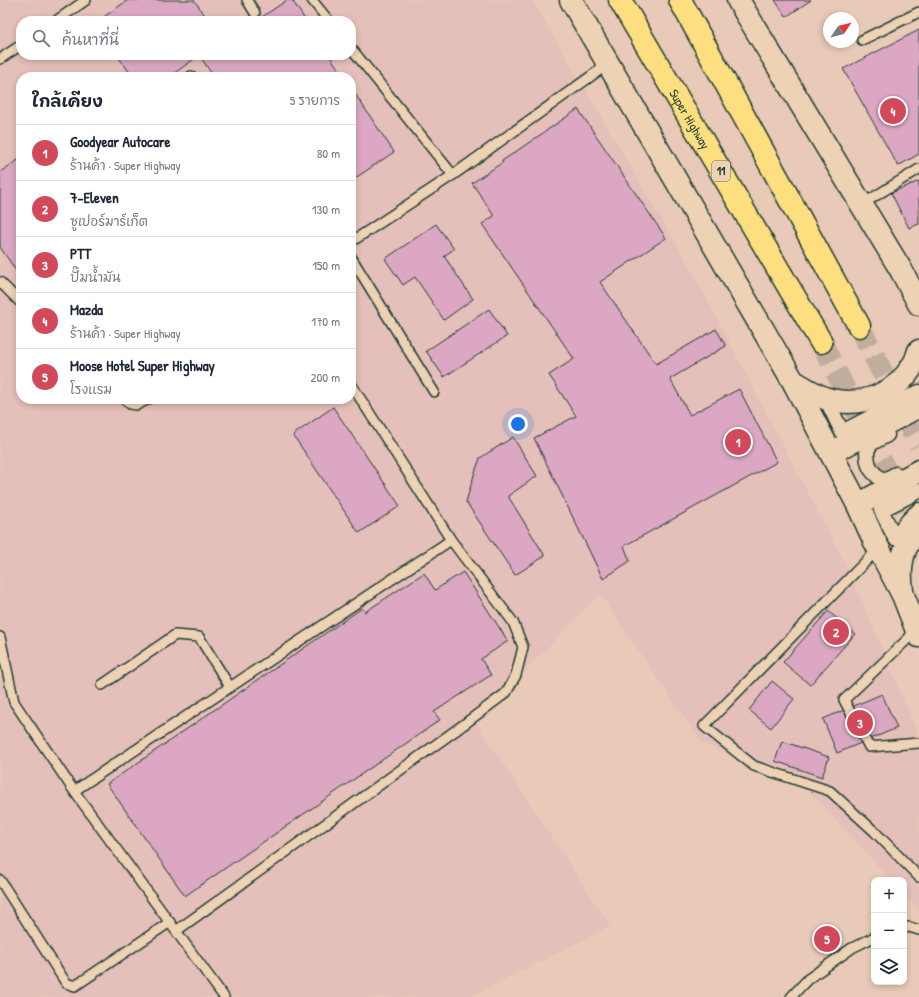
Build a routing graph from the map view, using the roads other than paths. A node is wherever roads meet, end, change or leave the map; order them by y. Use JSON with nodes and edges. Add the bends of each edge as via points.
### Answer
{"nodes":[{"id":1,"x":86,"y":0,"type":"edge"},
{"id":2,"x":247,"y":0,"type":"edge"},
{"id":3,"x":312,"y":0,"type":"edge"},
{"id":4,"x":571,"y":0,"type":"edge"},
{"id":5,"x":620,"y":0,"type":"edge"},
{"id":6,"x":680,"y":0,"type":"edge"},
{"id":7,"x":738,"y":0,"type":"edge"},
{"id":8,"x":919,"y":12,"type":"edge"},
{"id":9,"x":255,"y":13,"type":"dead end"},
{"id":10,"x":63,"y":16,"type":"edge"},
{"id":11,"x":325,"y":16,"type":"edge"},
{"id":12,"x":862,"y":40,"type":"dead end"},
{"id":13,"x":16,"y":48,"type":"edge"},
{"id":14,"x":356,"y":54,"type":"edge"},
{"id":15,"x":0,"y":59,"type":"edge"},
{"id":16,"x":608,"y":63,"type":"junction"},
{"id":17,"x":919,"y":169,"type":"edge"},
{"id":18,"x":453,"y":175,"type":"junction"},
{"id":19,"x":861,"y":205,"type":"junction"},
{"id":20,"x":356,"y":239,"type":"edge"},
{"id":21,"x":356,"y":265,"type":"edge"},
{"id":22,"x":901,"y":270,"type":"junction"},
{"id":23,"x":0,"y":282,"type":"edge"},
{"id":24,"x":919,"y":288,"type":"edge"},
{"id":25,"x":16,"y":298,"type":"edge"},
{"id":26,"x":919,"y":304,"type":"edge"},
{"id":27,"x":859,"y":326,"type":"tunnel mouth"},
{"id":28,"x":821,"y":342,"type":"tunnel mouth"},
{"id":29,"x":919,"y":351,"type":"edge"},
{"id":30,"x":919,"y":370,"type":"edge"},
{"id":31,"x":793,"y":382,"type":"junction"},
{"id":32,"x":356,"y":392,"type":"edge"},
{"id":33,"x":434,"y":392,"type":"dead end"},
{"id":34,"x":919,"y":392,"type":"edge"},
{"id":35,"x":919,"y":406,"type":"edge"},
{"id":36,"x":919,"y":417,"type":"edge"},
{"id":37,"x":831,"y":453,"type":"junction"},
{"id":38,"x":919,"y":462,"type":"edge"},
{"id":39,"x":919,"y":471,"type":"edge"},
{"id":40,"x":919,"y":490,"type":"edge"},
{"id":41,"x":858,"y":505,"type":"junction"},
{"id":42,"x":919,"y":510,"type":"edge"},
{"id":43,"x":919,"y":526,"type":"edge"},
{"id":44,"x":451,"y":540,"type":"junction"},
{"id":45,"x":878,"y":549,"type":"junction"},
{"id":46,"x":903,"y":595,"type":"junction"},
{"id":47,"x":918,"y":633,"type":"edge"},
{"id":48,"x":0,"y":637,"type":"edge"},
{"id":49,"x":102,"y":685,"type":"dead end"},
{"id":50,"x":230,"y":687,"type":"junction"},
{"id":51,"x":919,"y":743,"type":"edge"},
{"id":52,"x":74,"y":791,"type":"junction"},
{"id":53,"x":919,"y":877,"type":"edge"},
{"id":54,"x":0,"y":880,"type":"edge"},
{"id":55,"x":170,"y":922,"type":"junction"},
{"id":56,"x":907,"y":927,"type":"edge"},
{"id":57,"x":919,"y":930,"type":"edge"},
{"id":58,"x":176,"y":931,"type":"junction"},
{"id":59,"x":871,"y":938,"type":"edge"},
{"id":60,"x":224,"y":997,"type":"edge"},
{"id":61,"x":791,"y":997,"type":"edge"}],
"edges":[{"from":1,"to":10,"type":"lane"},
{"from":2,"to":9,"type":"lane"},
{"from":3,"to":11,"type":"lane"},
{"from":4,"to":16,"type":"main road"},
{"from":5,"to":28,"type":"highway","name":"Super Highway","number":"11"},
{"from":6,"to":27,"type":"highway"},
{"from":7,"to":19,"type":"main road"},
{"from":8,"to":12,"type":"lane"},
{"from":13,"to":15,"type":"lane"},
{"from":14,"to":18,"type":"lane"},
{"from":16,"to":18,"type":"lane"},
{"from":16,"to":31,"type":"main road"},
{"from":17,"to":19,"type":"lane"},
{"from":18,"to":20,"type":"lane"},
{"from":19,"to":22,"type":"main road"},
{"from":21,"to":33,"type":"lane"},
{"from":22,"to":24,"type":"main road"},
{"from":22,"to":26,"type":"main road"},
{"from":23,"to":25,"type":"lane"},
{"from":29,"to":31,"type":"main road","via":[[902,380],[869,400],[830,400]]},
{"from":30,"to":34,"type":"street","via":[[906,387],[890,399],[871,407],[851,410],[830,407],[842,432]]},
{"from":31,"to":37,"type":"main road"},
{"from":32,"to":44,"type":"lane"},
{"from":35,"to":37,"type":"main road"},
{"from":36,"to":38,"type":"street","via":[[872,443],[867,450],[867,460],[873,474],[883,481]]},
{"from":37,"to":41,"type":"main road"},
{"from":39,"to":41,"type":"main road"},
{"from":40,"to":42,"type":"street","via":[[881,510],[895,538],[910,517]]},
{"from":41,"to":45,"type":"main road"},
{"from":43,"to":46,"type":"main road","via":[[902,556],[900,576]]},
{"from":44,"to":50,"type":"lane"},
{"from":44,"to":58,"type":"lane","via":[[513,622],[523,646],[516,675],[506,693]]},
{"from":45,"to":46,"type":"main road"},
{"from":45,"to":53,"type":"lane","via":[[704,726],[754,766],[830,791]]},
{"from":46,"to":47,"type":"main road"},
{"from":47,"to":51,"type":"lane","via":[[844,700],[869,747]]},
{"from":48,"to":52,"type":"lane","via":[[14,702]]},
{"from":49,"to":50,"type":"lane","via":[[175,636],[200,637]]},
{"from":50,"to":52,"type":"lane"},
{"from":52,"to":55,"type":"lane"},
{"from":54,"to":55,"type":"lane","via":[[66,983],[75,986]]},
{"from":55,"to":58,"type":"lane"},
{"from":56,"to":57,"type":"lane"},
{"from":58,"to":60,"type":"lane"},
{"from":59,"to":61,"type":"lane","via":[[852,948],[808,979]]}]}
